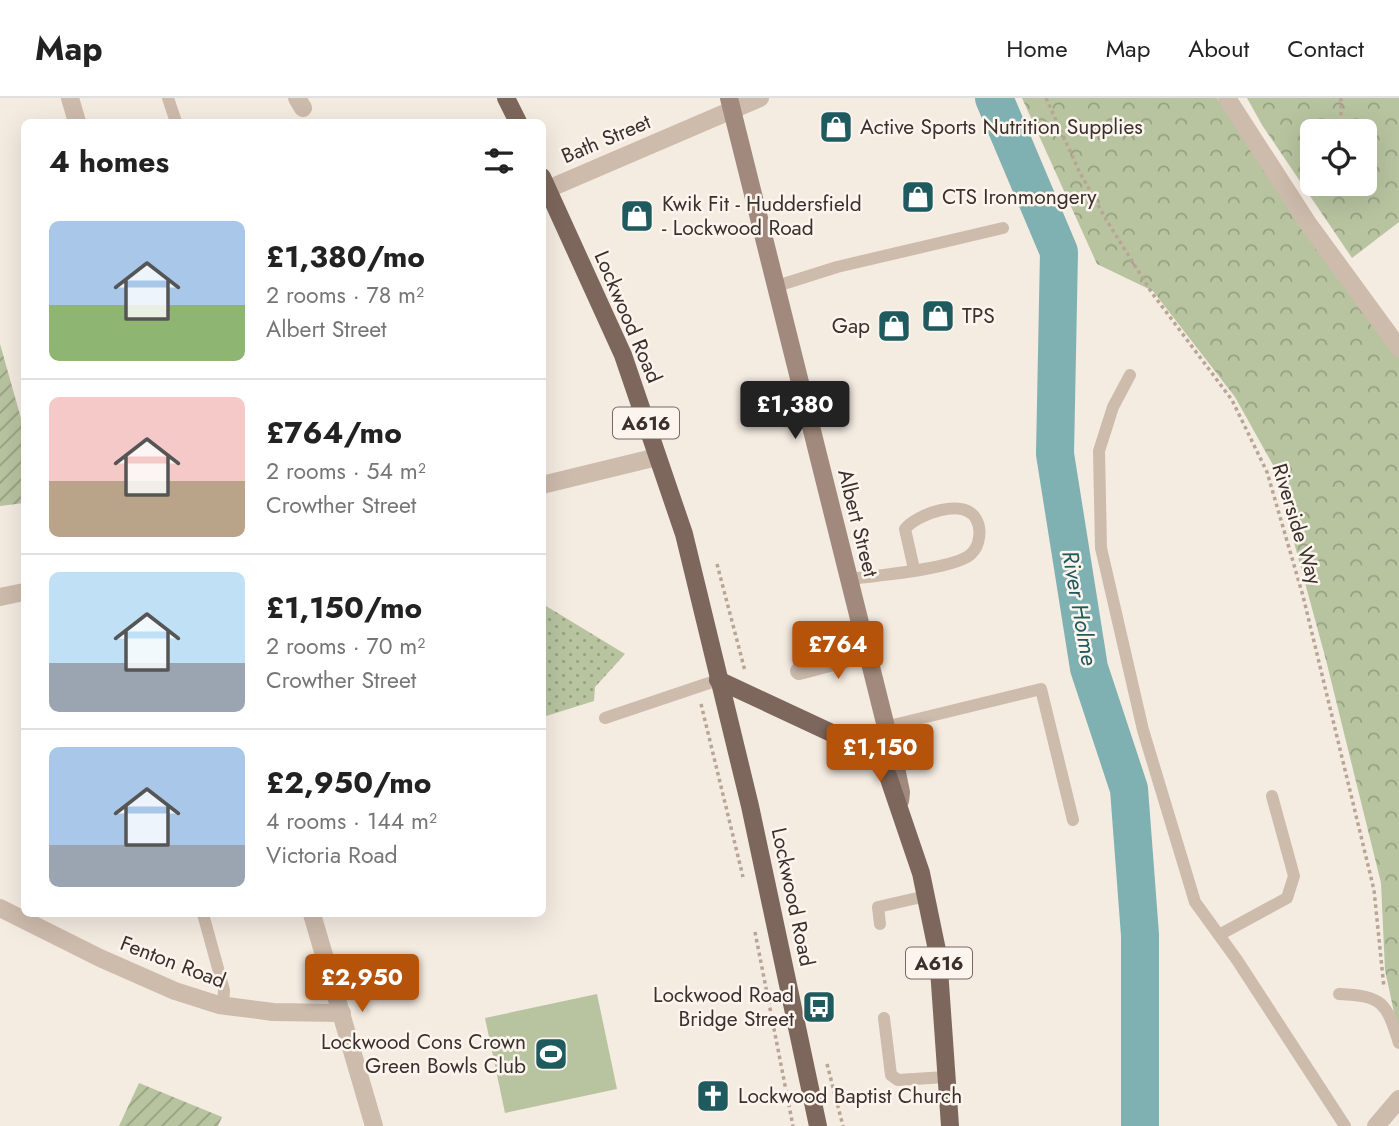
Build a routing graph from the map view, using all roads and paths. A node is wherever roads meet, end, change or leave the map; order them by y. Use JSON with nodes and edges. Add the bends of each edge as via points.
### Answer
{"nodes":[{"id":1,"x":70,"y":98,"type":"edge"},
{"id":2,"x":168,"y":98,"type":"edge"},
{"id":3,"x":506,"y":98,"type":"edge"},
{"id":4,"x":760,"y":98,"type":"edge"},
{"id":5,"x":1046,"y":98,"type":"edge"},
{"id":6,"x":1227,"y":98,"type":"edge"},
{"id":7,"x":1341,"y":98,"type":"edge"},
{"id":8,"x":731,"y":104,"type":"edge"},
{"id":9,"x":76,"y":119,"type":"edge"},
{"id":10,"x":175,"y":119,"type":"edge"},
{"id":11,"x":516,"y":119,"type":"edge"},
{"id":12,"x":1341,"y":119,"type":"edge"},
{"id":13,"x":546,"y":183,"type":"edge"},
{"id":14,"x":546,"y":185,"type":"edge"},
{"id":15,"x":1003,"y":228,"type":"dead end"},
{"id":16,"x":777,"y":286,"type":"junction"},
{"id":17,"x":1399,"y":348,"type":"edge"},
{"id":18,"x":1130,"y":375,"type":"dead end"},
{"id":19,"x":657,"y":457,"type":"junction"},
{"id":20,"x":546,"y":484,"type":"edge"},
{"id":21,"x":914,"y":569,"type":"junction"},
{"id":22,"x":849,"y":579,"type":"junction"},
{"id":23,"x":21,"y":593,"type":"edge"},
{"id":24,"x":0,"y":597,"type":"edge"},
{"id":25,"x":867,"y":653,"type":"junction"},
{"id":26,"x":799,"y":671,"type":"dead end"},
{"id":27,"x":718,"y":680,"type":"junction"},
{"id":28,"x":698,"y":686,"type":"junction"},
{"id":29,"x":605,"y":718,"type":"dead end"},
{"id":30,"x":885,"y":727,"type":"junction"},
{"id":31,"x":1272,"y":796,"type":"dead end"},
{"id":32,"x":899,"y":805,"type":"junction"},
{"id":33,"x":1073,"y":820,"type":"dead end"},
{"id":34,"x":745,"y":884,"type":"dead end"},
{"id":35,"x":926,"y":896,"type":"junction"},
{"id":36,"x":0,"y":908,"type":"edge"},
{"id":37,"x":204,"y":917,"type":"edge"},
{"id":38,"x":313,"y":917,"type":"edge"},
{"id":39,"x":753,"y":923,"type":"dead end"},
{"id":40,"x":880,"y":924,"type":"dead end"},
{"id":41,"x":1219,"y":934,"type":"junction"},
{"id":42,"x":1339,"y":994,"type":"dead end"},
{"id":43,"x":223,"y":1006,"type":"junction"},
{"id":44,"x":1389,"y":1010,"type":"junction"},
{"id":45,"x":342,"y":1013,"type":"junction"},
{"id":46,"x":884,"y":1018,"type":"dead end"},
{"id":47,"x":1399,"y":1043,"type":"edge"},
{"id":48,"x":946,"y":1077,"type":"junction"},
{"id":49,"x":1397,"y":1104,"type":"edge"},
{"id":50,"x":374,"y":1126,"type":"edge"},
{"id":51,"x":793,"y":1126,"type":"edge"},
{"id":52,"x":818,"y":1126,"type":"edge"},
{"id":53,"x":950,"y":1126,"type":"edge"},
{"id":54,"x":1345,"y":1126,"type":"edge"},
{"id":55,"x":1376,"y":1126,"type":"edge"}],
"edges":[{"from":1,"to":9,"type":"street"},
{"from":2,"to":10,"type":"lane"},
{"from":3,"to":11,"type":"main road"},
{"from":4,"to":8,"type":"street","name":"Bath Street"},
{"from":5,"to":44,"type":"path","name":"Riverside Way","via":[[1107,221],[1152,293],[1232,400],[1268,472],[1374,890]]},
{"from":6,"to":17,"type":"street","via":[[1307,222]]},
{"from":7,"to":12,"type":"path"},
{"from":8,"to":13,"type":"street","name":"Bath Street"},
{"from":8,"to":16,"type":"street","name":"Albert Street"},
{"from":14,"to":19,"type":"main road","name":"Lockwood Road","number":"A616","via":[[623,355]]},
{"from":15,"to":16,"type":"lane"},
{"from":16,"to":22,"type":"street","name":"Albert Street"},
{"from":18,"to":41,"type":"lane","via":[[1112,407],[1099,451],[1101,548],[1143,730],[1195,902]]},
{"from":19,"to":20,"type":"street"},
{"from":19,"to":27,"type":"main road","name":"Lockwood Road","number":"A616","via":[[684,534]]},
{"from":21,"to":21,"type":"lane","via":[[971,555],[978,544],[979,525],[974,515],[965,509],[950,509],[913,519],[905,529]]},
{"from":21,"to":22,"type":"lane"},
{"from":22,"to":25,"type":"street","name":"Albert Street"},
{"from":23,"to":24,"type":"street"},
{"from":25,"to":26,"type":"street"},
{"from":25,"to":30,"type":"street","name":"Albert Street"},
{"from":27,"to":28,"type":"lane"},
{"from":27,"to":32,"type":"main road","number":"A616","via":[[872,754],[888,776]]},
{"from":27,"to":52,"type":"main road","name":"Lockwood Road","number":"A616"},
{"from":28,"to":29,"type":"lane"},
{"from":28,"to":34,"type":"path"},
{"from":30,"to":32,"type":"street","name":"Albert Street","via":[[901,792]]},
{"from":30,"to":33,"type":"lane","via":[[1041,690]]},
{"from":31,"to":41,"type":"lane","via":[[1294,876],[1287,898]]},
{"from":32,"to":35,"type":"main road","name":"Albert Street","number":"A616"},
{"from":35,"to":40,"type":"lane","via":[[878,907]]},
{"from":35,"to":48,"type":"main road","name":"Albert Street","number":"A616","via":[[938,955]]},
{"from":36,"to":43,"type":"street","name":"Fenton Road","via":[[162,985]]},
{"from":37,"to":43,"type":"lane","via":[[224,990]]},
{"from":38,"to":45,"type":"street"},
{"from":39,"to":51,"type":"path"},
{"from":41,"to":54,"type":"lane","via":[[1302,1053]]},
{"from":42,"to":44,"type":"lane","via":[[1369,995]]},
{"from":43,"to":45,"type":"street","name":"Fenton Road"},
{"from":44,"to":47,"type":"lane"},
{"from":45,"to":50,"type":"street"},
{"from":46,"to":48,"type":"lane","via":[[891,1075],[898,1080]]},
{"from":48,"to":53,"type":"main road","name":"Albert Street","number":"A616"},
{"from":49,"to":55,"type":"street"}]}
